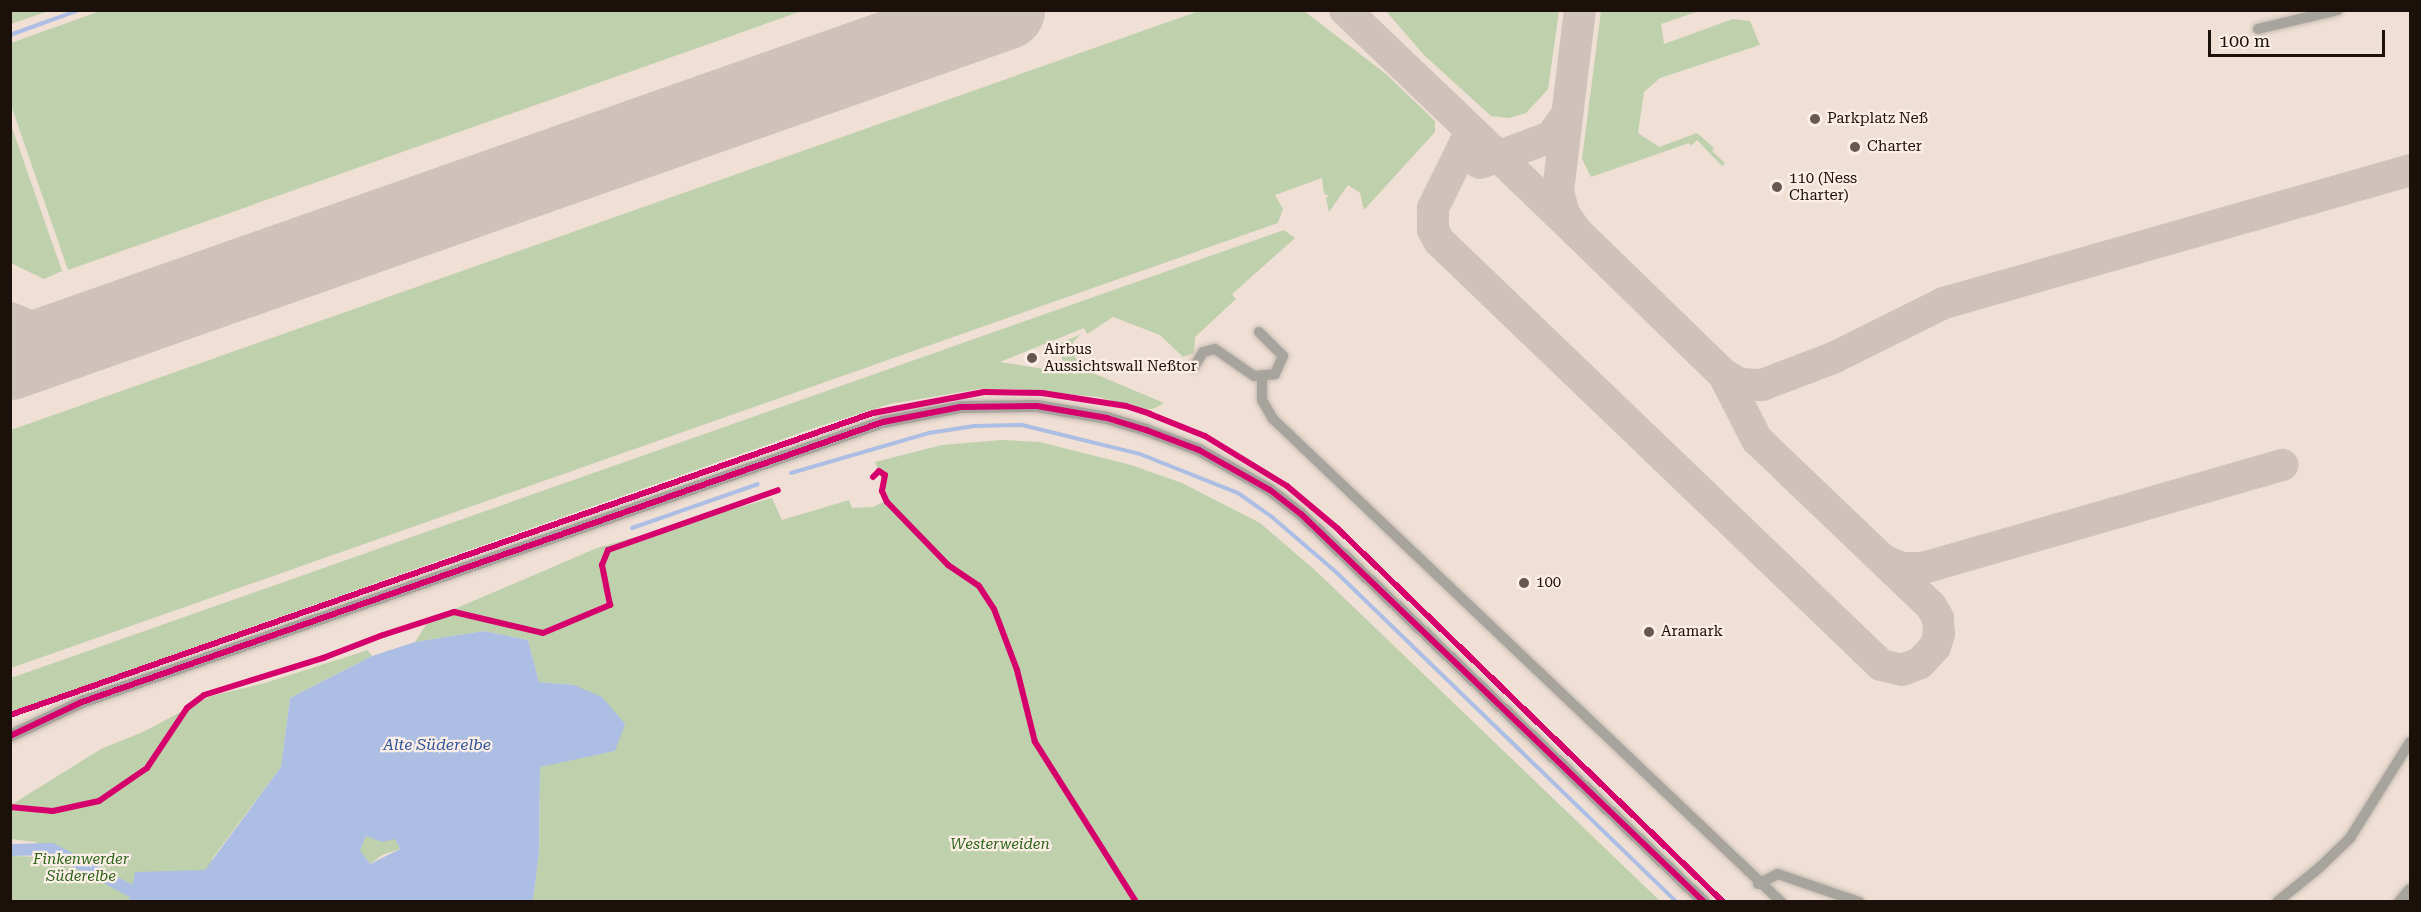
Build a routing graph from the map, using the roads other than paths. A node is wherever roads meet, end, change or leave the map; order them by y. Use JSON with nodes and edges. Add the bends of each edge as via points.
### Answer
{"nodes":[{"id":1,"x":2338,"y":10,"type":"edge"},
{"id":2,"x":2258,"y":29,"type":"dead end"},
{"id":3,"x":1259,"y":332,"type":"dead end"},
{"id":4,"x":1194,"y":366,"type":"dead end"},
{"id":5,"x":1263,"y":377,"type":"junction"},
{"id":6,"x":10,"y":736,"type":"edge"},
{"id":7,"x":2410,"y":742,"type":"edge"},
{"id":8,"x":1758,"y":884,"type":"junction"},
{"id":9,"x":2410,"y":890,"type":"edge"},
{"id":10,"x":1704,"y":902,"type":"edge"},
{"id":11,"x":1780,"y":902,"type":"edge"},
{"id":12,"x":1859,"y":902,"type":"edge"},
{"id":13,"x":2277,"y":902,"type":"edge"},
{"id":14,"x":2400,"y":902,"type":"edge"}],
"edges":[{"from":1,"to":2,"type":"street"},
{"from":3,"to":5,"type":"street","via":[[1283,361],[1275,374]]},
{"from":4,"to":5,"type":"street","via":[[1203,352],[1215,349],[1249,374]]},
{"from":5,"to":8,"type":"street","via":[[1262,400],[1273,419]]},
{"from":6,"to":10,"type":"street","via":[[82,702],[883,422],[961,407],[1037,406],[1107,418],[1146,430],[1199,450],[1270,490],[1301,514]]},
{"from":7,"to":13,"type":"street","via":[[2349,838]]},
{"from":8,"to":11,"type":"street"},
{"from":8,"to":12,"type":"street","via":[[1778,874]]},
{"from":9,"to":14,"type":"street"}]}
